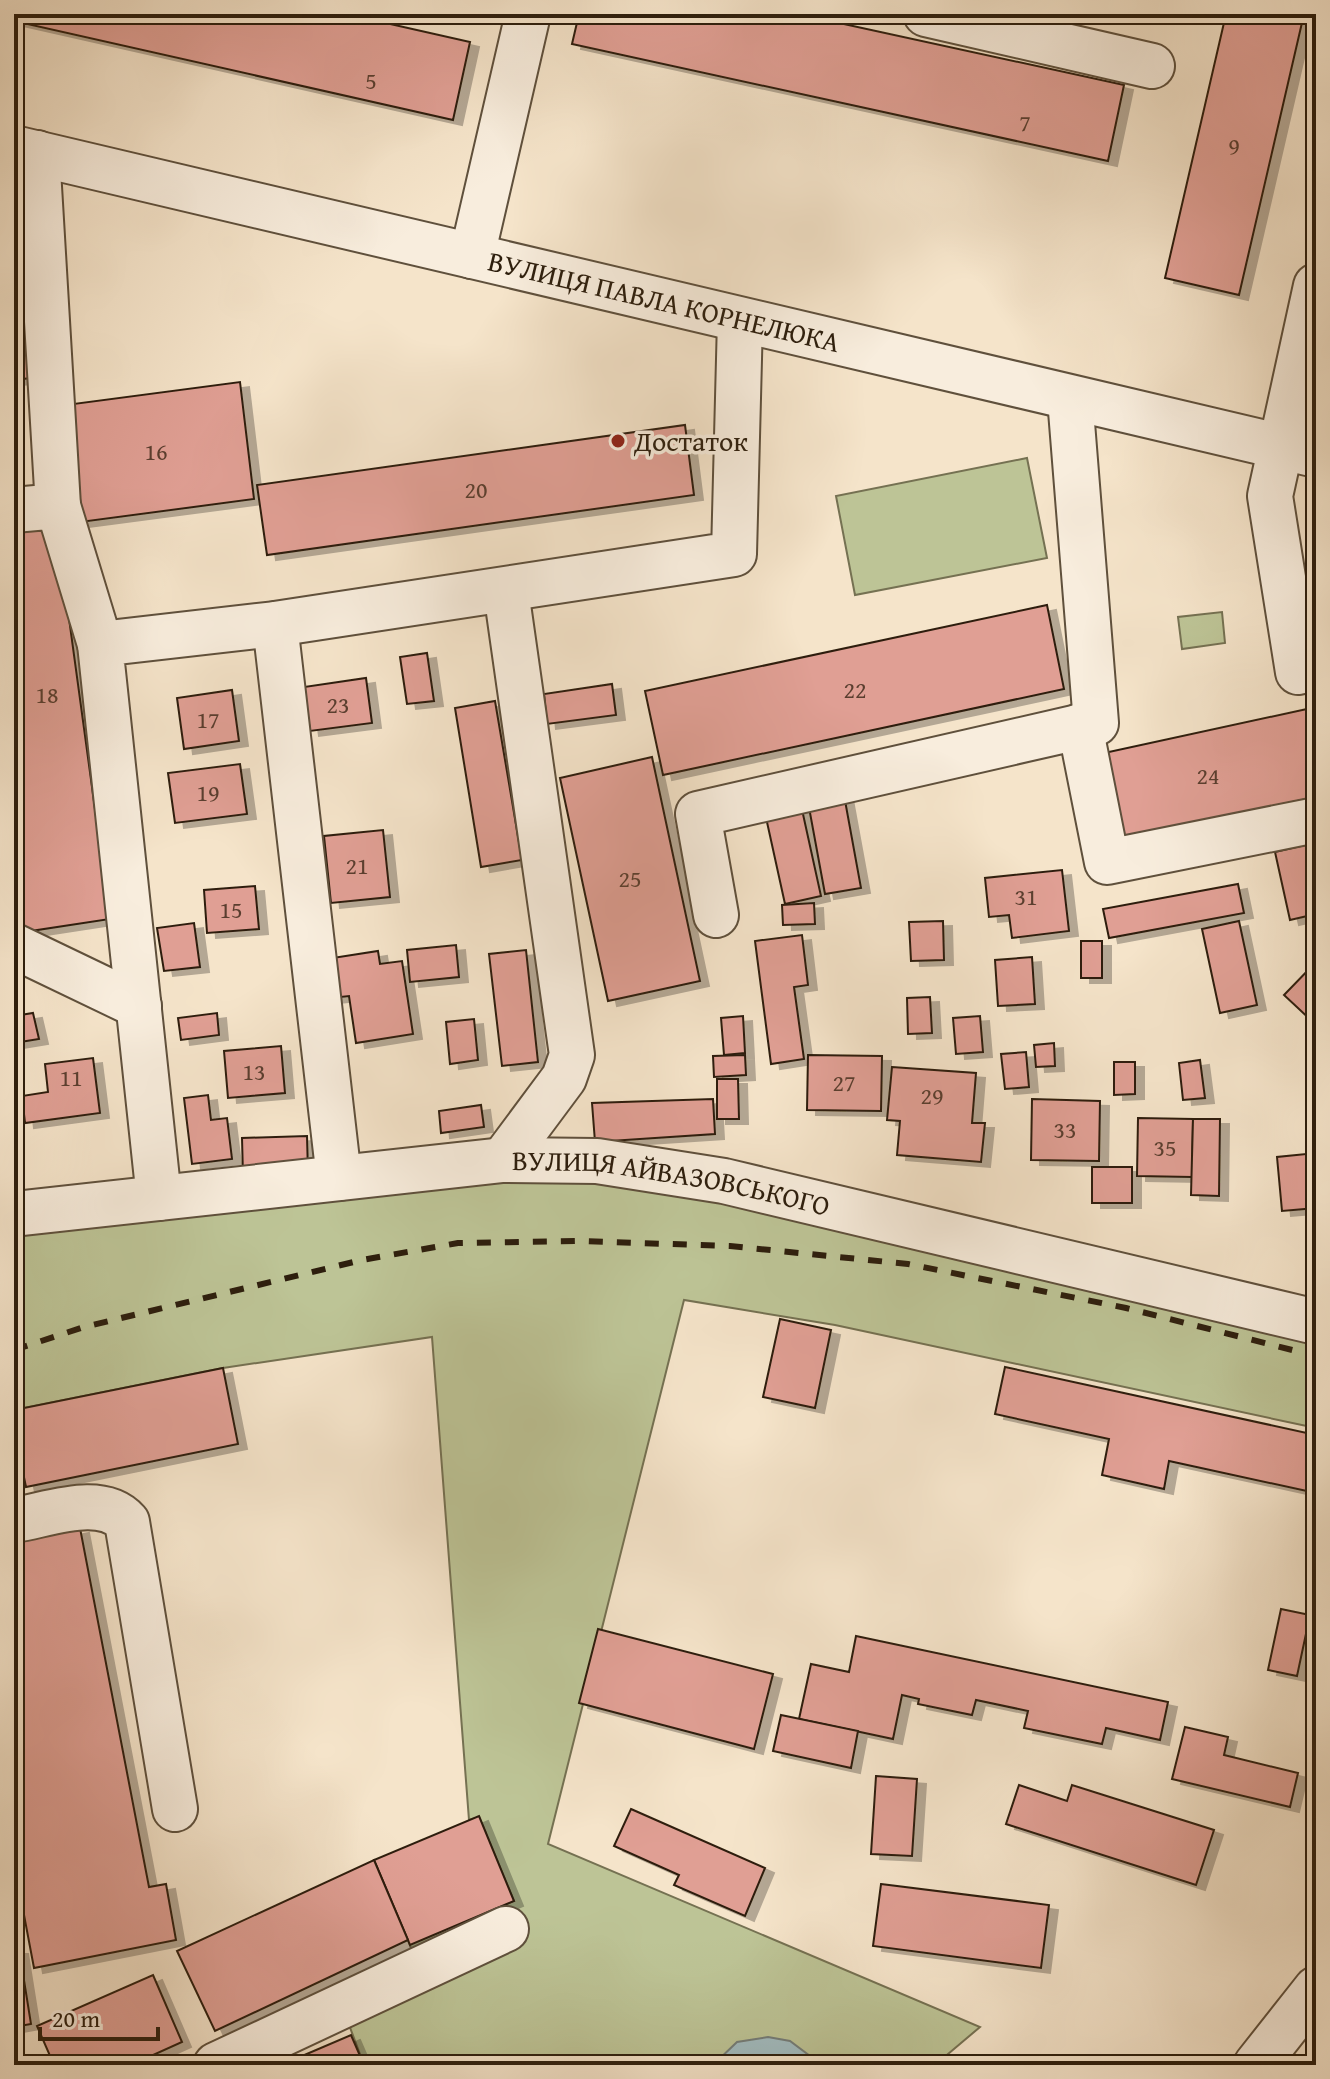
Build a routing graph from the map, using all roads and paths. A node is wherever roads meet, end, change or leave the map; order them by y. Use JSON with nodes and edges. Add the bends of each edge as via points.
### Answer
{"nodes":[{"id":1,"x":926,"y":14,"type":"edge"},
{"id":2,"x":519,"y":16,"type":"edge"},
{"id":3,"x":1152,"y":66,"type":"dead end"},
{"id":4,"x":26,"y":150,"type":"edge"},
{"id":5,"x":472,"y":256,"type":"junction"},
{"id":6,"x":1316,"y":286,"type":"edge"},
{"id":7,"x":740,"y":320,"type":"junction"},
{"id":8,"x":1070,"y":398,"type":"junction"},
{"id":9,"x":1298,"y":451,"type":"edge"},
{"id":10,"x":58,"y":506,"type":"junction"},
{"id":11,"x":14,"y":510,"type":"edge"},
{"id":12,"x":506,"y":591,"type":"junction"},
{"id":13,"x":275,"y":624,"type":"junction"},
{"id":14,"x":100,"y":644,"type":"junction"},
{"id":15,"x":1298,"y":672,"type":"dead end"},
{"id":16,"x":1080,"y":726,"type":"junction"},
{"id":17,"x":1316,"y":820,"type":"edge"},
{"id":18,"x":716,"y":915,"type":"dead end"},
{"id":19,"x":14,"y":946,"type":"edge"},
{"id":20,"x":139,"y":1006,"type":"junction"},
{"id":21,"x":503,"y":1160,"type":"junction"},
{"id":22,"x":339,"y":1178,"type":"junction"},
{"id":23,"x":159,"y":1198,"type":"junction"},
{"id":24,"x":14,"y":1214,"type":"edge"},
{"id":25,"x":1316,"y":1322,"type":"edge"},
{"id":26,"x":14,"y":1520,"type":"edge"},
{"id":27,"x":175,"y":1809,"type":"dead end"},
{"id":28,"x":506,"y":1929,"type":"dead end"},
{"id":29,"x":1316,"y":1989,"type":"edge"},
{"id":30,"x":216,"y":2065,"type":"edge"},
{"id":31,"x":1256,"y":2065,"type":"edge"}],
"edges":[{"from":1,"to":3,"type":"street"},
{"from":2,"to":5,"type":"street"},
{"from":4,"to":5,"type":"street","name":"ВУЛИЦЯ ПАВЛА КОРНЕЛЮКА"},
{"from":4,"to":10,"type":"street"},
{"from":5,"to":7,"type":"street","name":"ВУЛИЦЯ ПАВЛА КОРНЕЛЮКА"},
{"from":6,"to":9,"type":"street"},
{"from":7,"to":8,"type":"street","name":"ВУЛИЦЯ ПАВЛА КОРНЕЛЮКА"},
{"from":7,"to":12,"type":"street","via":[[734,554]]},
{"from":8,"to":9,"type":"street","name":"ВУЛИЦЯ ПАВЛА КОРНЕЛЮКА"},
{"from":8,"to":16,"type":"street","via":[[1096,723]]},
{"from":9,"to":15,"type":"street","via":[[1270,496]]},
{"from":10,"to":11,"type":"street"},
{"from":10,"to":14,"type":"street"},
{"from":12,"to":13,"type":"street"},
{"from":12,"to":21,"type":"street","via":[[572,1055],[564,1078]]},
{"from":13,"to":14,"type":"street"},
{"from":13,"to":22,"type":"street"},
{"from":14,"to":20,"type":"street"},
{"from":16,"to":17,"type":"street","via":[[1107,862]]},
{"from":16,"to":18,"type":"street","via":[[698,814]]},
{"from":19,"to":20,"type":"street"},
{"from":20,"to":23,"type":"street"},
{"from":21,"to":22,"type":"street","name":"ВУЛИЦЯ АЙВАЗОВСЬКОГО"},
{"from":21,"to":25,"type":"street","name":"ВУЛИЦЯ АЙВАЗОВСЬКОГО","via":[[597,1161],[709,1178]]},
{"from":22,"to":23,"type":"street","name":"ВУЛИЦЯ АЙВАЗОВСЬКОГО"},
{"from":23,"to":24,"type":"street","name":"ВУЛИЦЯ АЙВАЗОВСЬКОГО"},
{"from":26,"to":27,"type":"street","via":[[101,1506],[117,1511],[127,1522]]},
{"from":28,"to":30,"type":"street"},
{"from":29,"to":31,"type":"street"}]}
